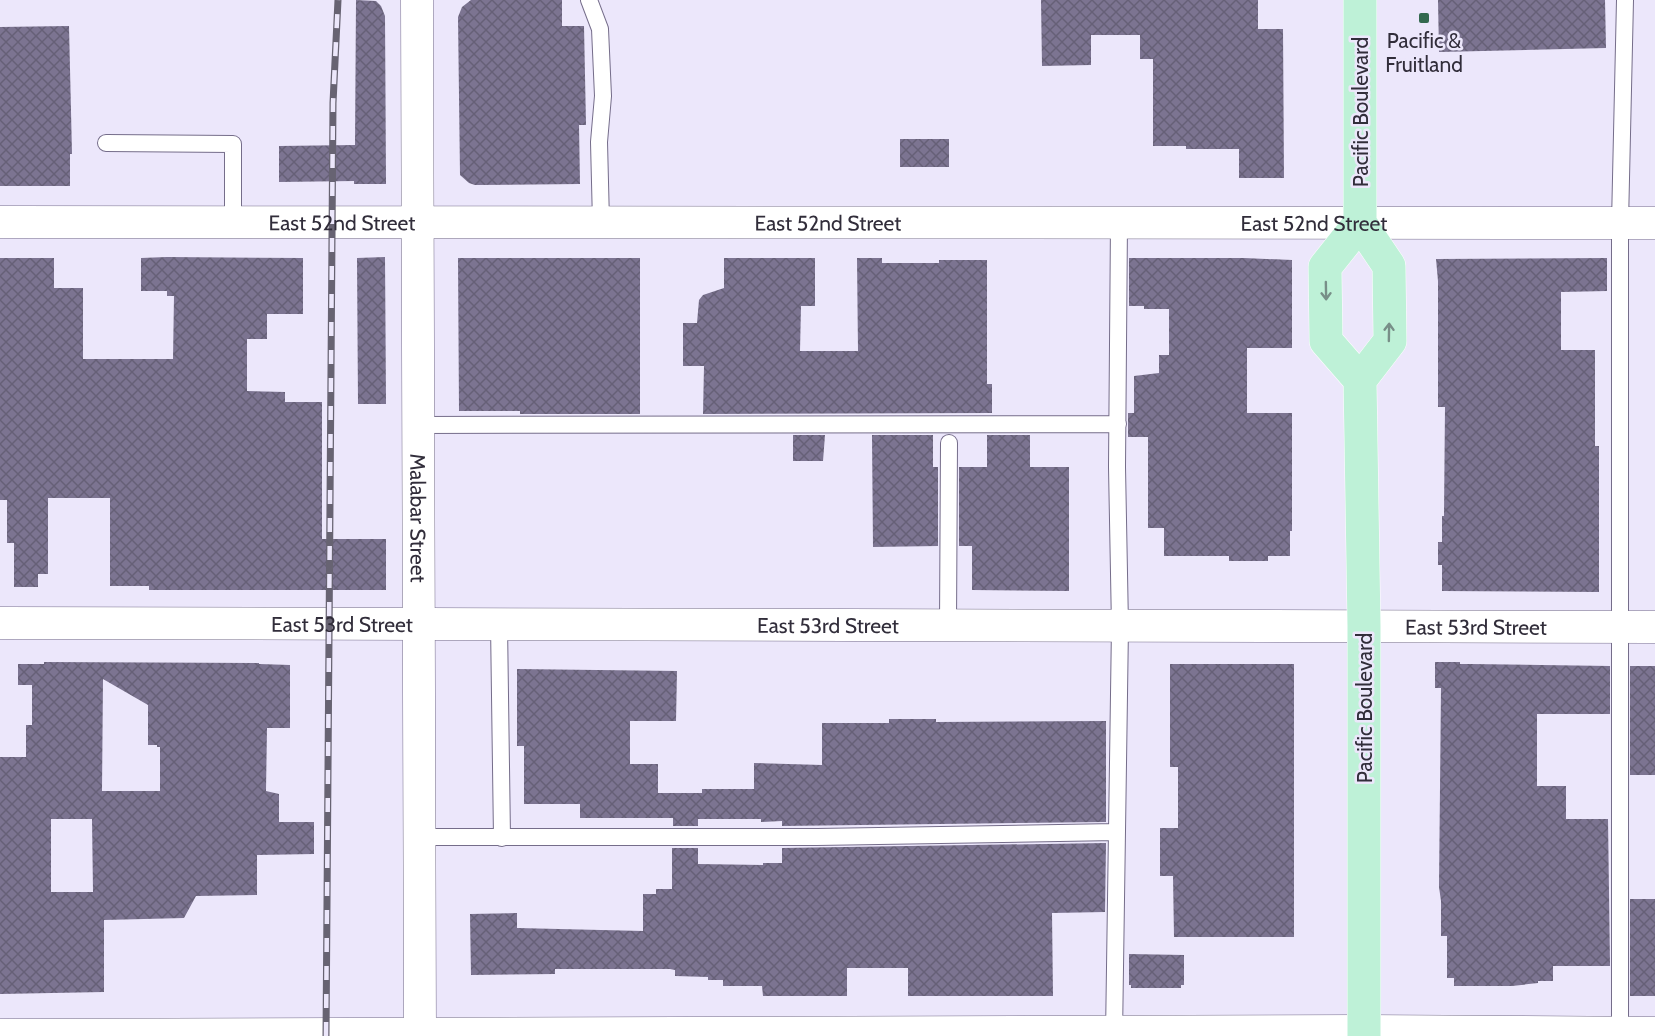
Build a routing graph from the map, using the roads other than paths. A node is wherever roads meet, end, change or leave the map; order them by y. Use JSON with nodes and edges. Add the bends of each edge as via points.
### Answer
{"nodes":[{"id":1,"x":417,"y":0,"type":"edge"},
{"id":2,"x":589,"y":0,"type":"edge"},
{"id":3,"x":1360,"y":0,"type":"edge"},
{"id":4,"x":1625,"y":0,"type":"edge"},
{"id":5,"x":106,"y":143,"type":"dead end"},
{"id":6,"x":0,"y":222,"type":"edge"},
{"id":7,"x":233,"y":222,"type":"junction"},
{"id":8,"x":418,"y":222,"type":"junction"},
{"id":9,"x":601,"y":222,"type":"junction"},
{"id":10,"x":1119,"y":222,"type":"junction"},
{"id":11,"x":1360,"y":223,"type":"junction"},
{"id":12,"x":1620,"y":223,"type":"junction"},
{"id":13,"x":1655,"y":223,"type":"edge"},
{"id":14,"x":1360,"y":380,"type":"junction"},
{"id":15,"x":1118,"y":424,"type":"junction"},
{"id":16,"x":418,"y":425,"type":"junction"},
{"id":17,"x":949,"y":442,"type":"dead end"},
{"id":18,"x":0,"y":623,"type":"edge"},
{"id":19,"x":418,"y":624,"type":"junction"},
{"id":20,"x":499,"y":624,"type":"junction"},
{"id":21,"x":948,"y":625,"type":"junction"},
{"id":22,"x":1120,"y":626,"type":"junction"},
{"id":23,"x":1364,"y":626,"type":"junction"},
{"id":24,"x":1621,"y":627,"type":"junction"},
{"id":25,"x":1655,"y":627,"type":"edge"},
{"id":26,"x":1116,"y":832,"type":"junction"},
{"id":27,"x":419,"y":837,"type":"junction"},
{"id":28,"x":502,"y":838,"type":"junction"},
{"id":29,"x":1364,"y":1033,"type":"edge"},
{"id":30,"x":1655,"y":1033,"type":"edge"},
{"id":31,"x":1114,"y":1034,"type":"edge"},
{"id":32,"x":0,"y":1035,"type":"edge"},
{"id":33,"x":420,"y":1035,"type":"edge"},
{"id":34,"x":1620,"y":1035,"type":"edge"}],
"edges":[{"from":1,"to":8,"type":"street","name":"Malabar Street"},
{"from":2,"to":9,"type":"lane","via":[[600,29]]},
{"from":3,"to":11,"type":"main road","name":"Pacific Boulevard"},
{"from":4,"to":12,"type":"lane"},
{"from":5,"to":7,"type":"lane","via":[[233,144]]},
{"from":6,"to":7,"type":"street","name":"East 52nd Street"},
{"from":7,"to":8,"type":"street","name":"East 52nd Street"},
{"from":8,"to":9,"type":"street","name":"East 52nd Street"},
{"from":8,"to":16,"type":"street","name":"Malabar Street"},
{"from":9,"to":10,"type":"street","name":"East 52nd Street"},
{"from":10,"to":11,"type":"street","name":"East 52nd Street"},
{"from":10,"to":15,"type":"lane"},
{"from":11,"to":12,"type":"street","name":"East 52nd Street"},
{"from":14,"to":11,"type":"main road","one_way":true,"via":[[1390,341],[1389,266]]},
{"from":11,"to":14,"type":"main road","one_way":true,"via":[[1325,267],[1326,341]]},
{"from":12,"to":13,"type":"street","name":"East 52nd Street"},
{"from":12,"to":24,"type":"lane"},
{"from":14,"to":23,"type":"main road","name":"Pacific Boulevard"},
{"from":15,"to":16,"type":"lane"},
{"from":15,"to":22,"type":"lane"},
{"from":16,"to":19,"type":"street","name":"Malabar Street"},
{"from":17,"to":21,"type":"lane"},
{"from":18,"to":19,"type":"street","name":"East 53rd Street"},
{"from":19,"to":20,"type":"street","name":"East 53rd Street"},
{"from":19,"to":27,"type":"street","name":"Malabar Street"},
{"from":20,"to":21,"type":"street","name":"East 53rd Street"},
{"from":20,"to":28,"type":"lane"},
{"from":21,"to":22,"type":"street","name":"East 53rd Street"},
{"from":22,"to":23,"type":"street","name":"East 53rd Street"},
{"from":22,"to":26,"type":"lane"},
{"from":23,"to":24,"type":"street","name":"East 53rd Street"},
{"from":23,"to":29,"type":"main road","name":"Pacific Boulevard"},
{"from":24,"to":25,"type":"street","name":"East 53rd Street"},
{"from":24,"to":34,"type":"lane"},
{"from":26,"to":28,"type":"lane"},
{"from":26,"to":31,"type":"lane"},
{"from":27,"to":28,"type":"lane"},
{"from":27,"to":33,"type":"street","name":"Malabar Street"},
{"from":29,"to":31,"type":"street"},
{"from":29,"to":34,"type":"street"},
{"from":30,"to":34,"type":"street"},
{"from":31,"to":33,"type":"street"},
{"from":32,"to":33,"type":"street"}]}
